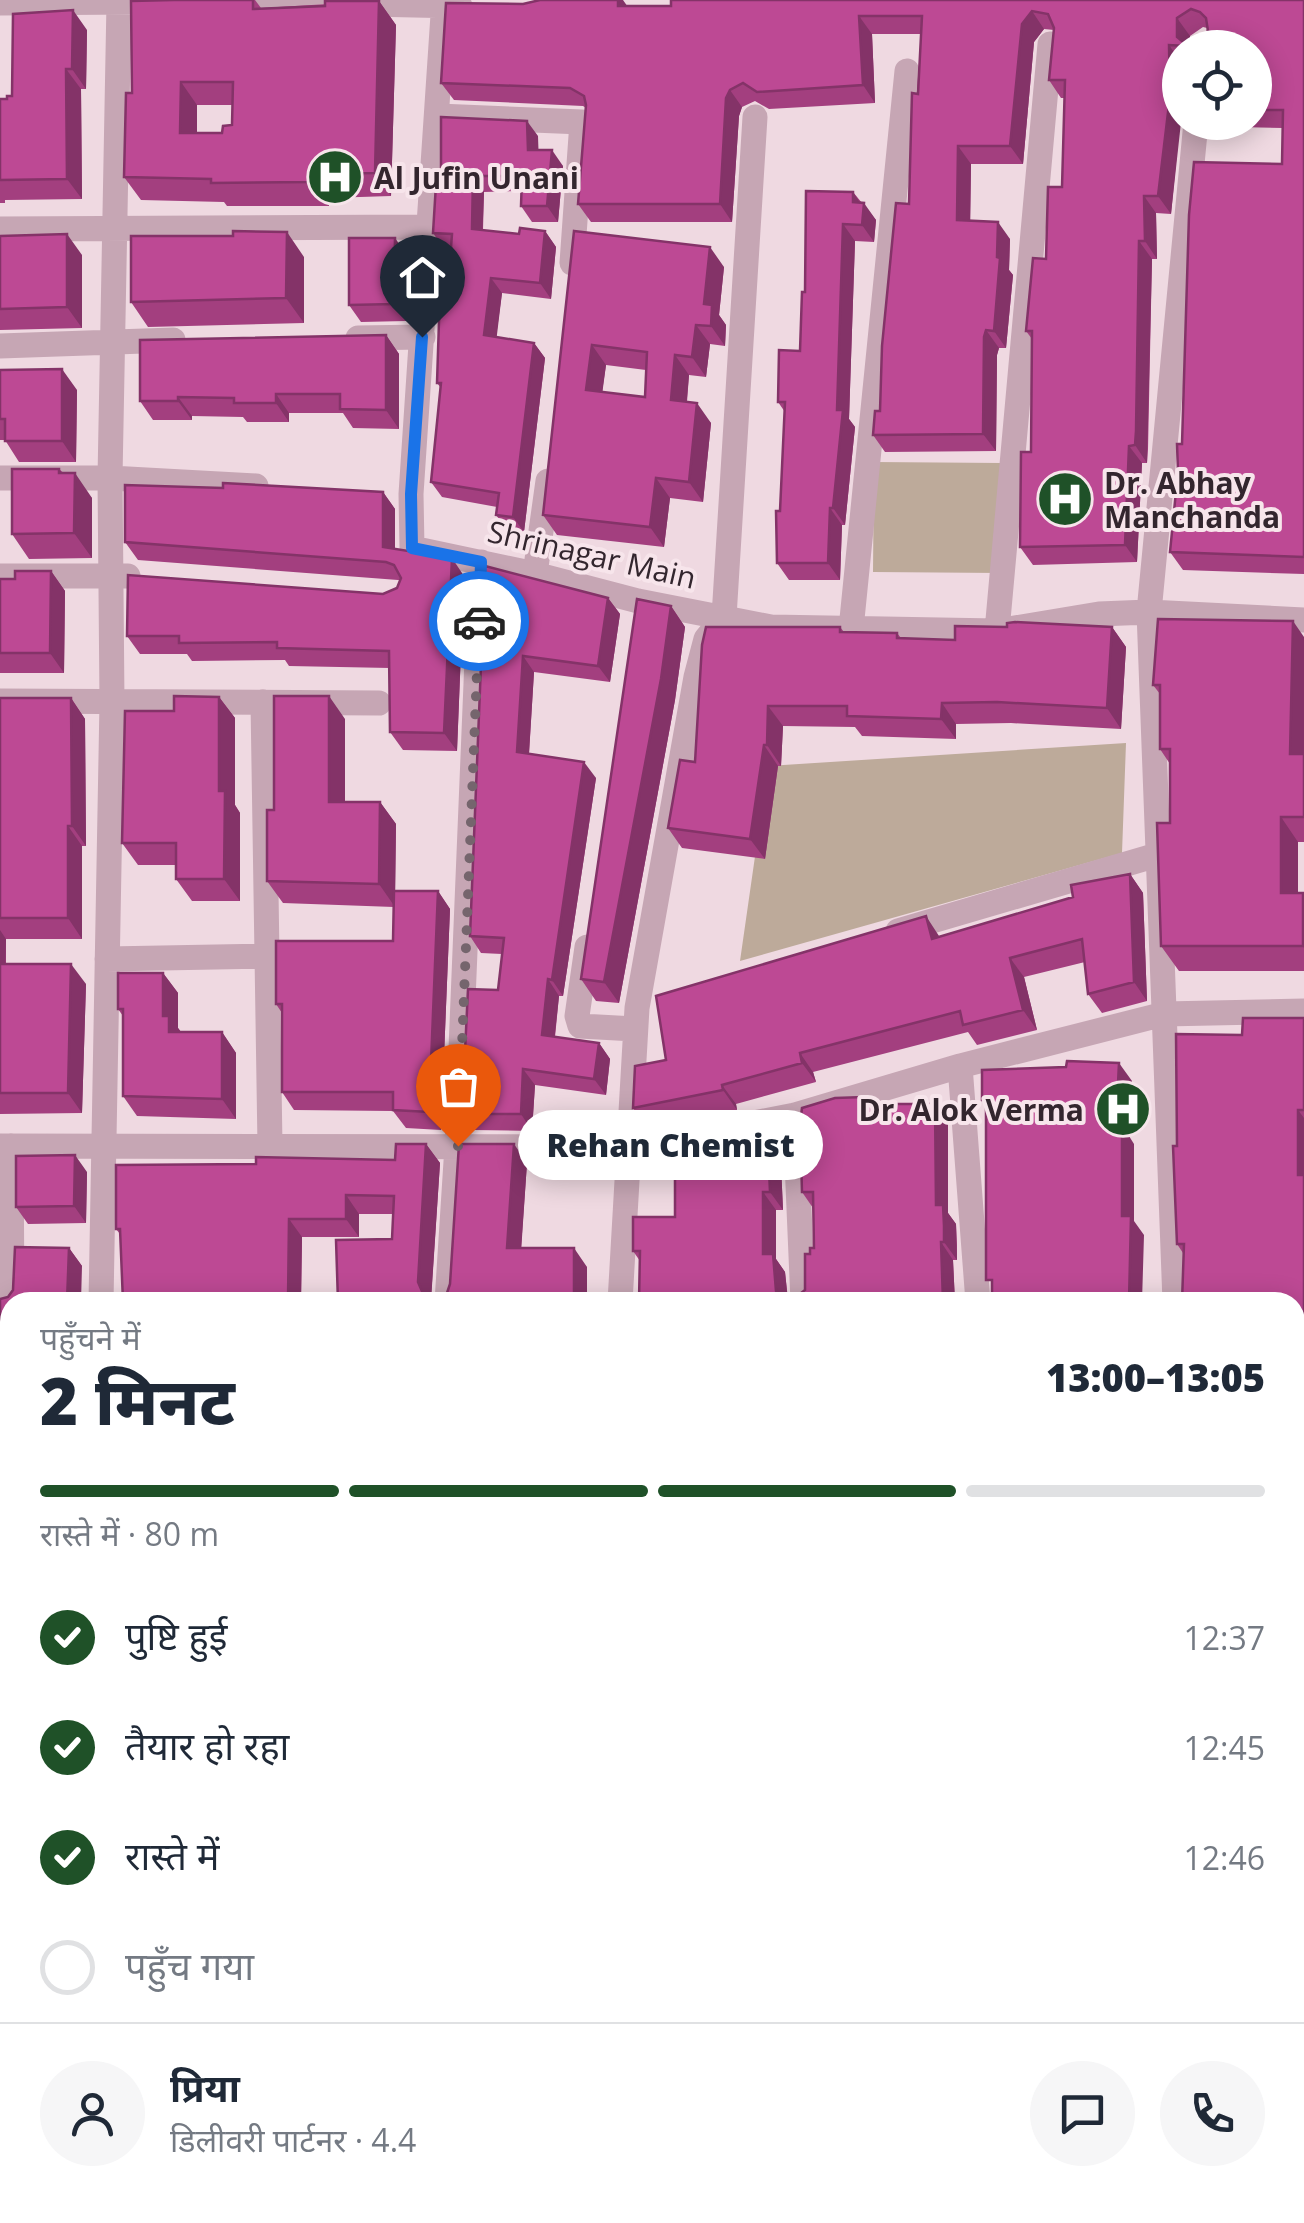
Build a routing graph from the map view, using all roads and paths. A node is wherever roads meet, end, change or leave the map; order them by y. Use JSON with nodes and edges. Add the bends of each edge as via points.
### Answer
{"nodes":[{"id":1,"x":56,"y":1,"type":"edge"},
{"id":2,"x":238,"y":1,"type":"edge"},
{"id":3,"x":119,"y":2,"type":"edge"},
{"id":4,"x":158,"y":2,"type":"edge"},
{"id":5,"x":198,"y":2,"type":"edge"},
{"id":6,"x":0,"y":3,"type":"edge"},
{"id":7,"x":444,"y":3,"type":"edge"},
{"id":8,"x":480,"y":6,"type":"edge"},
{"id":9,"x":1050,"y":44,"type":"edge"},
{"id":10,"x":907,"y":71,"type":"dead end"},
{"id":11,"x":438,"y":116,"type":"junction"},
{"id":12,"x":755,"y":117,"type":"dead end"},
{"id":13,"x":1194,"y":140,"type":"edge"},
{"id":14,"x":430,"y":227,"type":"junction"},
{"id":15,"x":0,"y":228,"type":"edge"},
{"id":16,"x":115,"y":228,"type":"junction"},
{"id":17,"x":570,"y":282,"type":"edge"},
{"id":18,"x":422,"y":337,"type":"junction"},
{"id":19,"x":326,"y":338,"type":"edge"},
{"id":20,"x":190,"y":340,"type":"edge"},
{"id":21,"x":113,"y":341,"type":"junction"},
{"id":22,"x":0,"y":346,"type":"edge"},
{"id":23,"x":552,"y":449,"type":"edge"},
{"id":24,"x":0,"y":478,"type":"edge"},
{"id":25,"x":110,"y":478,"type":"junction"},
{"id":26,"x":280,"y":487,"type":"edge"},
{"id":27,"x":481,"y":562,"type":"junction"},
{"id":28,"x":111,"y":574,"type":"junction"},
{"id":29,"x":534,"y":574,"type":"junction"},
{"id":30,"x":0,"y":576,"type":"edge"},
{"id":31,"x":146,"y":578,"type":"edge"},
{"id":32,"x":1149,"y":612,"type":"junction"},
{"id":33,"x":724,"y":617,"type":"junction"},
{"id":34,"x":1304,"y":620,"type":"edge"},
{"id":35,"x":852,"y":629,"type":"junction"},
{"id":36,"x":997,"y":631,"type":"junction"},
{"id":37,"x":0,"y":701,"type":"edge"},
{"id":38,"x":112,"y":702,"type":"junction"},
{"id":39,"x":264,"y":702,"type":"junction"},
{"id":40,"x":379,"y":703,"type":"dead end"},
{"id":41,"x":1158,"y":855,"type":"junction"},
{"id":42,"x":590,"y":924,"type":"edge"},
{"id":43,"x":878,"y":937,"type":"edge"},
{"id":44,"x":268,"y":956,"type":"junction"},
{"id":45,"x":108,"y":959,"type":"junction"},
{"id":46,"x":1304,"y":1011,"type":"edge"},
{"id":47,"x":642,"y":1013,"type":"junction"},
{"id":48,"x":1164,"y":1014,"type":"junction"},
{"id":49,"x":960,"y":1066,"type":"junction"},
{"id":50,"x":795,"y":1115,"type":"junction"},
{"id":51,"x":6,"y":1146,"type":"edge"},
{"id":52,"x":104,"y":1146,"type":"junction"},
{"id":53,"x":270,"y":1146,"type":"junction"},
{"id":54,"x":458,"y":1146,"type":"junction"},
{"id":55,"x":630,"y":1147,"type":"junction"},
{"id":56,"x":12,"y":1292,"type":"edge"},
{"id":57,"x":102,"y":1292,"type":"edge"},
{"id":58,"x":449,"y":1292,"type":"edge"},
{"id":59,"x":621,"y":1292,"type":"edge"},
{"id":60,"x":803,"y":1292,"type":"edge"},
{"id":61,"x":977,"y":1292,"type":"edge"},
{"id":62,"x":1175,"y":1292,"type":"edge"}],
"edges":[{"from":1,"to":3,"type":"street"},
{"from":1,"to":6,"type":"street"},
{"from":2,"to":5,"type":"street"},
{"from":2,"to":7,"type":"street"},
{"from":3,"to":4,"type":"street"},
{"from":3,"to":16,"type":"street"},
{"from":7,"to":8,"type":"street"},
{"from":7,"to":11,"type":"street","name":"Shrinagar Main"},
{"from":9,"to":36,"type":"street"},
{"from":10,"to":35,"type":"street"},
{"from":11,"to":14,"type":"street","name":"Shrinagar Main"},
{"from":11,"to":17,"type":"street","via":[[582,122]]},
{"from":12,"to":33,"type":"street"},
{"from":13,"to":32,"type":"street"},
{"from":14,"to":16,"type":"street"},
{"from":14,"to":18,"type":"street","name":"Shrinagar Main"},
{"from":15,"to":16,"type":"street"},
{"from":16,"to":21,"type":"street"},
{"from":18,"to":19,"type":"street"},
{"from":18,"to":27,"type":"street","name":"Shrinagar Main","via":[[402,493],[412,548]]},
{"from":20,"to":21,"type":"street"},
{"from":21,"to":22,"type":"street"},
{"from":21,"to":25,"type":"street"},
{"from":23,"to":29,"type":"street"},
{"from":24,"to":25,"type":"street"},
{"from":25,"to":26,"type":"street"},
{"from":25,"to":28,"type":"street"},
{"from":27,"to":29,"type":"street","name":"Shrinagar Main"},
{"from":27,"to":54,"type":"street"},
{"from":28,"to":30,"type":"street"},
{"from":28,"to":31,"type":"street"},
{"from":28,"to":38,"type":"street"},
{"from":29,"to":33,"type":"street","name":"Shrinagar Main","via":[[636,611]]},
{"from":32,"to":34,"type":"street","name":"Shrinagar Main"},
{"from":32,"to":36,"type":"street","name":"Shrinagar Main"},
{"from":32,"to":41,"type":"street"},
{"from":33,"to":35,"type":"street","name":"Shrinagar Main"},
{"from":33,"to":47,"type":"street","via":[[706,639],[696,677]]},
{"from":35,"to":36,"type":"street","name":"Shrinagar Main"},
{"from":37,"to":38,"type":"street"},
{"from":38,"to":39,"type":"street"},
{"from":38,"to":45,"type":"street"},
{"from":39,"to":40,"type":"street"},
{"from":39,"to":44,"type":"street"},
{"from":41,"to":43,"type":"street"},
{"from":41,"to":48,"type":"street"},
{"from":42,"to":47,"type":"street","via":[[580,1026]]},
{"from":44,"to":45,"type":"street"},
{"from":44,"to":53,"type":"street"},
{"from":45,"to":52,"type":"street"},
{"from":46,"to":48,"type":"street"},
{"from":47,"to":55,"type":"street"},
{"from":48,"to":49,"type":"street"},
{"from":48,"to":62,"type":"street"},
{"from":49,"to":50,"type":"street"},
{"from":49,"to":61,"type":"street"},
{"from":50,"to":55,"type":"street"},
{"from":50,"to":60,"type":"street"},
{"from":51,"to":52,"type":"street"},
{"from":51,"to":56,"type":"street"},
{"from":52,"to":53,"type":"street"},
{"from":52,"to":57,"type":"street"},
{"from":53,"to":54,"type":"street"},
{"from":54,"to":55,"type":"street"},
{"from":54,"to":58,"type":"street"},
{"from":55,"to":59,"type":"street"}]}
